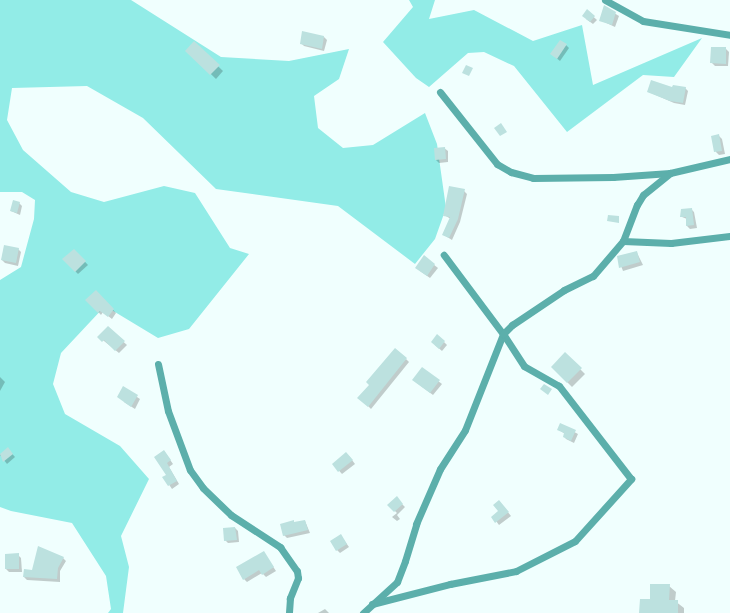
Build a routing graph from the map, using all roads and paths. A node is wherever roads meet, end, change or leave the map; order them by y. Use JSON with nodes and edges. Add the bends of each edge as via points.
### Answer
{"nodes":[{"id":1,"x":605,"y":0,"type":"edge"},
{"id":2,"x":730,"y":35,"type":"edge"},
{"id":3,"x":440,"y":92,"type":"dead end"},
{"id":4,"x":730,"y":159,"type":"edge"},
{"id":5,"x":670,"y":173,"type":"junction"},
{"id":6,"x":730,"y":236,"type":"edge"},
{"id":7,"x":623,"y":241,"type":"junction"},
{"id":8,"x":444,"y":255,"type":"dead end"},
{"id":9,"x":503,"y":334,"type":"junction"},
{"id":10,"x":158,"y":364,"type":"dead end"},
{"id":11,"x":372,"y":604,"type":"junction"},
{"id":12,"x":289,"y":613,"type":"edge"},
{"id":13,"x":363,"y":613,"type":"edge"}],
"edges":[{"from":1,"to":2,"type":"street","via":[[644,21]]},
{"from":3,"to":5,"type":"street","via":[[497,164],[511,172],[533,178]]},
{"from":4,"to":5,"type":"street"},
{"from":5,"to":7,"type":"street","via":[[637,205]]},
{"from":6,"to":7,"type":"street","via":[[671,243]]},
{"from":7,"to":9,"type":"street","via":[[593,276],[564,290],[512,324]]},
{"from":8,"to":9,"type":"street"},
{"from":9,"to":11,"type":"street","via":[[465,430],[440,469],[416,524],[406,561],[396,582]]},
{"from":9,"to":11,"type":"street","via":[[524,366],[559,386],[631,479],[575,542],[516,571]]},
{"from":10,"to":12,"type":"street","via":[[168,411],[190,470],[203,488],[231,515],[280,547],[297,571]]},
{"from":11,"to":13,"type":"street"}]}
